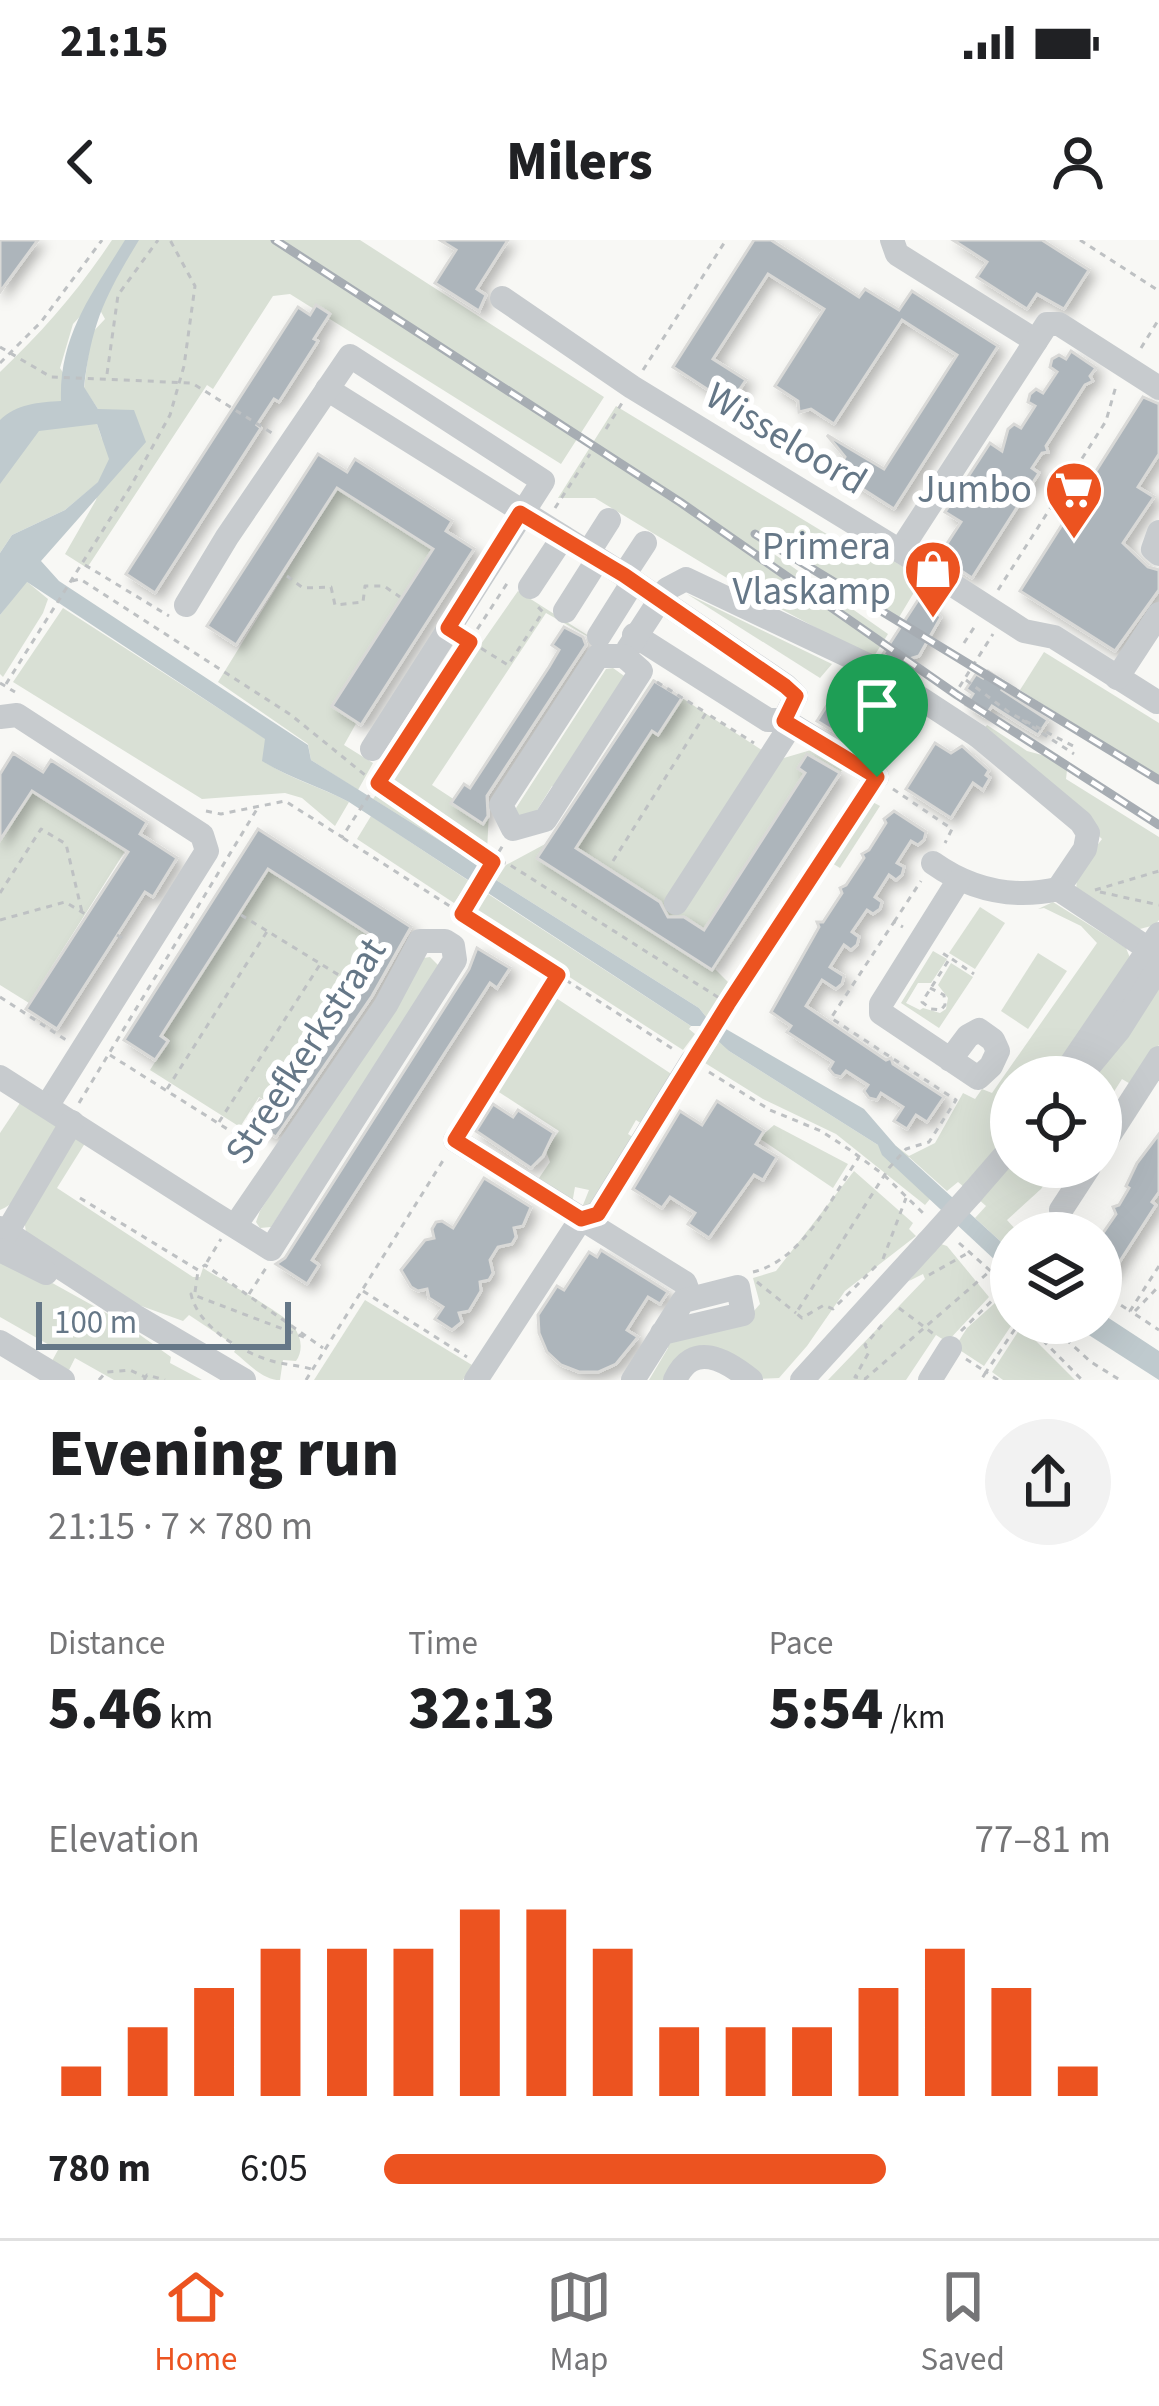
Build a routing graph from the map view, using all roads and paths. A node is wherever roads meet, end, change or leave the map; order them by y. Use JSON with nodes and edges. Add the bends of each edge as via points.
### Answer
{"nodes":[{"id":1,"x":103,"y":240,"type":"edge"},
{"id":2,"x":158,"y":240,"type":"edge"},
{"id":3,"x":170,"y":240,"type":"edge"},
{"id":4,"x":727,"y":240,"type":"edge"},
{"id":5,"x":892,"y":240,"type":"edge"},
{"id":6,"x":1080,"y":240,"type":"edge"},
{"id":7,"x":1159,"y":291,"type":"edge"},
{"id":8,"x":502,"y":298,"type":"dead end"},
{"id":9,"x":1159,"y":319,"type":"edge"},
{"id":10,"x":1036,"y":341,"type":"junction"},
{"id":11,"x":0,"y":347,"type":"edge"},
{"id":12,"x":10,"y":354,"type":"junction"},
{"id":13,"x":0,"y":363,"type":"edge"},
{"id":14,"x":1128,"y":368,"type":"junction"},
{"id":15,"x":107,"y":377,"type":"junction"},
{"id":16,"x":176,"y":382,"type":"junction"},
{"id":17,"x":632,"y":387,"type":"junction"},
{"id":18,"x":327,"y":388,"type":"junction"},
{"id":19,"x":1159,"y":388,"type":"edge"},
{"id":20,"x":606,"y":429,"type":"dead end"},
{"id":21,"x":290,"y":444,"type":"junction"},
{"id":22,"x":590,"y":454,"type":"dead end"},
{"id":23,"x":520,"y":513,"type":"junction"},
{"id":24,"x":609,"y":520,"type":"dead end"},
{"id":25,"x":553,"y":531,"type":"junction"},
{"id":26,"x":1159,"y":532,"type":"edge"},
{"id":27,"x":645,"y":543,"type":"dead end"},
{"id":28,"x":900,"y":550,"type":"junction"},
{"id":29,"x":1159,"y":554,"type":"edge"},
{"id":30,"x":593,"y":556,"type":"junction"},
{"id":31,"x":83,"y":564,"type":"junction"},
{"id":32,"x":287,"y":576,"type":"dead end"},
{"id":33,"x":628,"y":579,"type":"junction"},
{"id":34,"x":72,"y":581,"type":"junction"},
{"id":35,"x":524,"y":592,"type":"junction"},
{"id":36,"x":400,"y":597,"type":"dead end"},
{"id":37,"x":659,"y":601,"type":"junction"},
{"id":38,"x":183,"y":603,"type":"joint"},
{"id":39,"x":565,"y":611,"type":"dead end"},
{"id":40,"x":995,"y":613,"type":"junction"},
{"id":41,"x":1159,"y":614,"type":"edge"},
{"id":42,"x":459,"y":635,"type":"junction"},
{"id":43,"x":598,"y":636,"type":"dead end"},
{"id":44,"x":964,"y":643,"type":"dead end"},
{"id":45,"x":633,"y":654,"type":"junction"},
{"id":46,"x":1117,"y":678,"type":"junction"},
{"id":47,"x":965,"y":680,"type":"junction"},
{"id":48,"x":3,"y":684,"type":"edge"},
{"id":49,"x":950,"y":701,"type":"dead end"},
{"id":50,"x":1158,"y":701,"type":"edge"},
{"id":51,"x":924,"y":706,"type":"dead end"},
{"id":52,"x":9,"y":709,"type":"edge"},
{"id":53,"x":706,"y":712,"type":"junction"},
{"id":54,"x":934,"y":720,"type":"dead end"},
{"id":55,"x":914,"y":721,"type":"junction"},
{"id":56,"x":788,"y":723,"type":"junction"},
{"id":57,"x":372,"y":749,"type":"dead end"},
{"id":58,"x":1076,"y":751,"type":"dead end"},
{"id":59,"x":772,"y":755,"type":"junction"},
{"id":60,"x":877,"y":777,"type":"junction"},
{"id":61,"x":378,"y":783,"type":"junction"},
{"id":62,"x":256,"y":807,"type":"junction"},
{"id":63,"x":196,"y":809,"type":"dead end"},
{"id":64,"x":513,"y":830,"type":"junction"},
{"id":65,"x":342,"y":837,"type":"junction"},
{"id":66,"x":613,"y":861,"type":"dead end"},
{"id":67,"x":933,"y":863,"type":"junction"},
{"id":68,"x":492,"y":864,"type":"junction"},
{"id":69,"x":1159,"y":871,"type":"edge"},
{"id":70,"x":958,"y":881,"type":"junction"},
{"id":71,"x":1058,"y":889,"type":"junction"},
{"id":72,"x":0,"y":893,"type":"edge"},
{"id":73,"x":676,"y":904,"type":"dead end"},
{"id":74,"x":1159,"y":905,"type":"edge"},
{"id":75,"x":462,"y":914,"type":"junction"},
{"id":76,"x":241,"y":915,"type":"dead end"},
{"id":77,"x":0,"y":920,"type":"edge"},
{"id":78,"x":894,"y":922,"type":"dead end"},
{"id":79,"x":268,"y":930,"type":"junction"},
{"id":80,"x":1151,"y":949,"type":"edge"},
{"id":81,"x":950,"y":958,"type":"dead end"},
{"id":82,"x":321,"y":963,"type":"junction"},
{"id":83,"x":974,"y":974,"type":"dead end"},
{"id":84,"x":558,"y":975,"type":"junction"},
{"id":85,"x":342,"y":977,"type":"dead end"},
{"id":86,"x":0,"y":998,"type":"edge"},
{"id":87,"x":728,"y":1004,"type":"junction"},
{"id":88,"x":699,"y":1050,"type":"junction"},
{"id":89,"x":109,"y":1054,"type":"junction"},
{"id":90,"x":93,"y":1056,"type":"junction"},
{"id":91,"x":1077,"y":1056,"type":"edge"},
{"id":92,"x":1097,"y":1056,"type":"edge"},
{"id":93,"x":1159,"y":1058,"type":"edge"},
{"id":94,"x":950,"y":1060,"type":"dead end"},
{"id":95,"x":0,"y":1077,"type":"edge"},
{"id":96,"x":166,"y":1090,"type":"junction"},
{"id":97,"x":1122,"y":1115,"type":"edge"},
{"id":98,"x":62,"y":1116,"type":"junction"},
{"id":99,"x":218,"y":1123,"type":"junction"},
{"id":100,"x":455,"y":1140,"type":"junction"},
{"id":101,"x":906,"y":1149,"type":"dead end"},
{"id":102,"x":859,"y":1156,"type":"junction"},
{"id":103,"x":277,"y":1161,"type":"junction"},
{"id":104,"x":990,"y":1172,"type":"edge"},
{"id":105,"x":884,"y":1175,"type":"junction"},
{"id":106,"x":1075,"y":1188,"type":"edge"},
{"id":107,"x":80,"y":1198,"type":"dead end"},
{"id":108,"x":906,"y":1198,"type":"junction"},
{"id":109,"x":1061,"y":1210,"type":"dead end"},
{"id":110,"x":581,"y":1219,"type":"junction"},
{"id":111,"x":235,"y":1226,"type":"junction"},
{"id":112,"x":932,"y":1234,"type":"junction"},
{"id":113,"x":2,"y":1238,"type":"edge"},
{"id":114,"x":953,"y":1239,"type":"dead end"},
{"id":115,"x":271,"y":1249,"type":"junction"},
{"id":116,"x":969,"y":1252,"type":"junction"},
{"id":117,"x":205,"y":1265,"type":"junction"},
{"id":118,"x":1158,"y":1269,"type":"edge"},
{"id":119,"x":198,"y":1270,"type":"junction"},
{"id":120,"x":990,"y":1270,"type":"joint"},
{"id":121,"x":753,"y":1272,"type":"dead end"},
{"id":122,"x":920,"y":1279,"type":"dead end"},
{"id":123,"x":1159,"y":1286,"type":"edge"},
{"id":124,"x":242,"y":1290,"type":"junction"},
{"id":125,"x":362,"y":1290,"type":"junction"},
{"id":126,"x":195,"y":1293,"type":"junction"},
{"id":127,"x":249,"y":1294,"type":"junction"},
{"id":128,"x":907,"y":1296,"type":"dead end"},
{"id":129,"x":690,"y":1297,"type":"junction"},
{"id":130,"x":774,"y":1299,"type":"dead end"},
{"id":131,"x":990,"y":1303,"type":"edge"},
{"id":132,"x":1122,"y":1306,"type":"edge"},
{"id":133,"x":233,"y":1308,"type":"junction"},
{"id":134,"x":1131,"y":1312,"type":"junction"},
{"id":135,"x":796,"y":1313,"type":"junction"},
{"id":136,"x":1159,"y":1330,"type":"edge"},
{"id":137,"x":662,"y":1333,"type":"junction"},
{"id":138,"x":306,"y":1338,"type":"junction"},
{"id":139,"x":0,"y":1342,"type":"edge"},
{"id":140,"x":1007,"y":1344,"type":"edge"},
{"id":141,"x":1044,"y":1344,"type":"edge"},
{"id":142,"x":1072,"y":1344,"type":"edge"},
{"id":143,"x":950,"y":1348,"type":"joint"},
{"id":144,"x":325,"y":1350,"type":"junction"},
{"id":145,"x":312,"y":1370,"type":"junction"},
{"id":146,"x":480,"y":1374,"type":"edge"},
{"id":147,"x":145,"y":1378,"type":"edge"},
{"id":148,"x":866,"y":1379,"type":"edge"},
{"id":149,"x":63,"y":1380,"type":"edge"},
{"id":150,"x":99,"y":1380,"type":"edge"},
{"id":151,"x":165,"y":1380,"type":"edge"},
{"id":152,"x":244,"y":1380,"type":"edge"},
{"id":153,"x":306,"y":1380,"type":"edge"},
{"id":154,"x":633,"y":1380,"type":"edge"},
{"id":155,"x":675,"y":1380,"type":"edge"},
{"id":156,"x":752,"y":1380,"type":"edge"},
{"id":157,"x":802,"y":1380,"type":"edge"},
{"id":158,"x":930,"y":1380,"type":"edge"},
{"id":159,"x":998,"y":1380,"type":"edge"},
{"id":160,"x":1082,"y":1380,"type":"edge"},
{"id":161,"x":1120,"y":1380,"type":"edge"}],
"edges":[{"from":1,"to":12,"type":"path"},
{"from":2,"to":15,"type":"path","via":[[118,295]]},
{"from":3,"to":16,"type":"path","via":[[195,286]]},
{"from":4,"to":17,"type":"path"},
{"from":5,"to":10,"type":"street","via":[[897,254]]},
{"from":6,"to":7,"type":"path"},
{"from":8,"to":17,"type":"street","name":"Wisseloord"},
{"from":9,"to":14,"type":"path"},
{"from":10,"to":14,"type":"street","via":[[1047,324],[1059,324]]},
{"from":10,"to":28,"type":"street"},
{"from":11,"to":12,"type":"path"},
{"from":12,"to":13,"type":"path"},
{"from":12,"to":15,"type":"path","via":[[51,377]]},
{"from":14,"to":19,"type":"street"},
{"from":14,"to":40,"type":"path","via":[[1106,422]]},
{"from":15,"to":16,"type":"path"},
{"from":16,"to":21,"type":"path","via":[[192,383]]},
{"from":16,"to":31,"type":"path","via":[[170,415]]},
{"from":17,"to":20,"type":"path"},
{"from":17,"to":28,"type":"street","name":"Wisseloord"},
{"from":18,"to":21,"type":"street"},
{"from":18,"to":23,"type":"street"},
{"from":18,"to":23,"type":"street","via":[[350,356],[543,481]]},
{"from":21,"to":38,"type":"street"},
{"from":22,"to":25,"type":"path"},
{"from":23,"to":25,"type":"street"},
{"from":23,"to":42,"type":"street"},
{"from":24,"to":30,"type":"street"},
{"from":25,"to":30,"type":"street"},
{"from":25,"to":35,"type":"street"},
{"from":26,"to":29,"type":"street"},
{"from":27,"to":33,"type":"street"},
{"from":28,"to":40,"type":"street","name":"Wisseloord"},
{"from":30,"to":33,"type":"street"},
{"from":30,"to":39,"type":"street"},
{"from":31,"to":34,"type":"path"},
{"from":31,"to":38,"type":"path","via":[[172,617]]},
{"from":32,"to":36,"type":"path","via":[[303,588],[331,587],[334,605],[363,602],[365,586]]},
{"from":33,"to":37,"type":"street"},
{"from":33,"to":43,"type":"street"},
{"from":34,"to":48,"type":"path"},
{"from":34,"to":61,"type":"path","via":[[291,715]]},
{"from":35,"to":42,"type":"path"},
{"from":35,"to":42,"type":"path","via":[[543,612],[508,665]]},
{"from":37,"to":45,"type":"street"},
{"from":37,"to":56,"type":"street","via":[[796,696]]},
{"from":37,"to":71,"type":"street","bridge":true,"via":[[686,579],[874,668],[978,736],[1088,833]]},
{"from":40,"to":44,"type":"path"},
{"from":40,"to":46,"type":"street","name":"Wisseloord","via":[[1054,637]]},
{"from":40,"to":47,"type":"path"},
{"from":41,"to":46,"type":"street"},
{"from":42,"to":57,"type":"street"},
{"from":42,"to":61,"type":"path"},
{"from":45,"to":53,"type":"path"},
{"from":45,"to":56,"type":"street"},
{"from":45,"to":64,"type":"street","via":[[545,820]]},
{"from":45,"to":64,"type":"street","via":[[598,656],[502,805]]},
{"from":46,"to":50,"type":"street","name":"Wisseloord"},
{"from":47,"to":49,"type":"path"},
{"from":47,"to":58,"type":"path"},
{"from":48,"to":52,"type":"path"},
{"from":51,"to":55,"type":"path"},
{"from":52,"to":90,"type":"street","via":[[205,842]]},
{"from":53,"to":59,"type":"path"},
{"from":53,"to":66,"type":"path"},
{"from":54,"to":55,"type":"path"},
{"from":55,"to":60,"type":"path"},
{"from":56,"to":59,"type":"street"},
{"from":56,"to":60,"type":"street"},
{"from":59,"to":73,"type":"street"},
{"from":60,"to":67,"type":"path","via":[[952,830]]},
{"from":60,"to":87,"type":"path"},
{"from":61,"to":65,"type":"path"},
{"from":61,"to":68,"type":"path"},
{"from":62,"to":63,"type":"path"},
{"from":62,"to":65,"type":"path","via":[[285,801]]},
{"from":62,"to":89,"type":"path"},
{"from":64,"to":68,"type":"path"},
{"from":65,"to":75,"type":"path"},
{"from":67,"to":70,"type":"street"},
{"from":67,"to":78,"type":"path"},
{"from":68,"to":75,"type":"path"},
{"from":68,"to":87,"type":"path","via":[[507,863]]},
{"from":69,"to":74,"type":"path","via":[[1093,891]]},
{"from":70,"to":71,"type":"street","via":[[1024,897]]},
{"from":70,"to":94,"type":"street","via":[[881,1004],[896,1026]]},
{"from":71,"to":80,"type":"street"},
{"from":72,"to":77,"type":"path","via":[[41,829],[66,844],[84,914],[65,902]]},
{"from":75,"to":84,"type":"path"},
{"from":76,"to":79,"type":"path"},
{"from":79,"to":82,"type":"path"},
{"from":79,"to":96,"type":"path"},
{"from":80,"to":91,"type":"street"},
{"from":80,"to":92,"type":"street","via":[[1119,1030]]},
{"from":81,"to":83,"type":"path"},
{"from":82,"to":85,"type":"path"},
{"from":82,"to":99,"type":"path"},
{"from":84,"to":88,"type":"path"},
{"from":84,"to":100,"type":"path"},
{"from":86,"to":90,"type":"path"},
{"from":87,"to":88,"type":"path"},
{"from":88,"to":102,"type":"path","via":[[770,1111]]},
{"from":88,"to":110,"type":"street","via":[[598,1214]]},
{"from":89,"to":90,"type":"path"},
{"from":89,"to":96,"type":"path"},
{"from":90,"to":98,"type":"street"},
{"from":90,"to":98,"type":"path"},
{"from":93,"to":97,"type":"street"},
{"from":95,"to":98,"type":"street"},
{"from":96,"to":99,"type":"path"},
{"from":98,"to":111,"type":"street"},
{"from":98,"to":113,"type":"street"},
{"from":99,"to":103,"type":"path"},
{"from":100,"to":110,"type":"street"},
{"from":100,"to":125,"type":"path"},
{"from":101,"to":105,"type":"path"},
{"from":102,"to":105,"type":"path"},
{"from":102,"to":121,"type":"path","via":[[820,1217],[774,1267]]},
{"from":103,"to":111,"type":"street","name":"Streefkerkstraat"},
{"from":103,"to":115,"type":"street","name":"Streefkerkstraat","via":[[386,1005],[420,941],[454,946],[454,960]]},
{"from":104,"to":112,"type":"street","bridge":true},
{"from":105,"to":108,"type":"path"},
{"from":105,"to":135,"type":"path"},
{"from":106,"to":109,"type":"street"},
{"from":107,"to":119,"type":"path"},
{"from":108,"to":112,"type":"path"},
{"from":108,"to":135,"type":"path","via":[[883,1260],[833,1309]]},
{"from":110,"to":129,"type":"street","via":[[685,1283]]},
{"from":110,"to":146,"type":"street"},
{"from":111,"to":115,"type":"street"},
{"from":111,"to":117,"type":"path"},
{"from":112,"to":157,"type":"street"},
{"from":113,"to":152,"type":"street"},
{"from":114,"to":116,"type":"path"},
{"from":115,"to":127,"type":"path"},
{"from":116,"to":120,"type":"path"},
{"from":116,"to":122,"type":"path"},
{"from":117,"to":119,"type":"path"},
{"from":117,"to":124,"type":"path"},
{"from":118,"to":134,"type":"path"},
{"from":119,"to":126,"type":"path"},
{"from":120,"to":148,"type":"path"},
{"from":123,"to":134,"type":"path"},
{"from":124,"to":127,"type":"path"},
{"from":124,"to":133,"type":"path"},
{"from":125,"to":144,"type":"path"},
{"from":125,"to":146,"type":"path"},
{"from":126,"to":133,"type":"path"},
{"from":126,"to":145,"type":"path","via":[[191,1301],[216,1333]]},
{"from":127,"to":138,"type":"path"},
{"from":128,"to":148,"type":"path","via":[[865,1345],[855,1377]]},
{"from":129,"to":137,"type":"street"},
{"from":129,"to":137,"type":"street","via":[[738,1287],[743,1314]]},
{"from":130,"to":135,"type":"path"},
{"from":131,"to":143,"type":"path"},
{"from":132,"to":134,"type":"path"},
{"from":133,"to":138,"type":"path"},
{"from":134,"to":136,"type":"path"},
{"from":137,"to":154,"type":"street"},
{"from":138,"to":144,"type":"path"},
{"from":139,"to":149,"type":"street"},
{"from":140,"to":159,"type":"path","via":[[986,1372]]},
{"from":141,"to":160,"type":"path"},
{"from":142,"to":161,"type":"path"},
{"from":143,"to":158,"type":"street"},
{"from":144,"to":145,"type":"path"},
{"from":145,"to":153,"type":"path"},
{"from":147,"to":150,"type":"path","via":[[130,1370]]},
{"from":147,"to":151,"type":"path"},
{"from":155,"to":156,"type":"street","via":[[697,1357],[722,1357]]}]}
